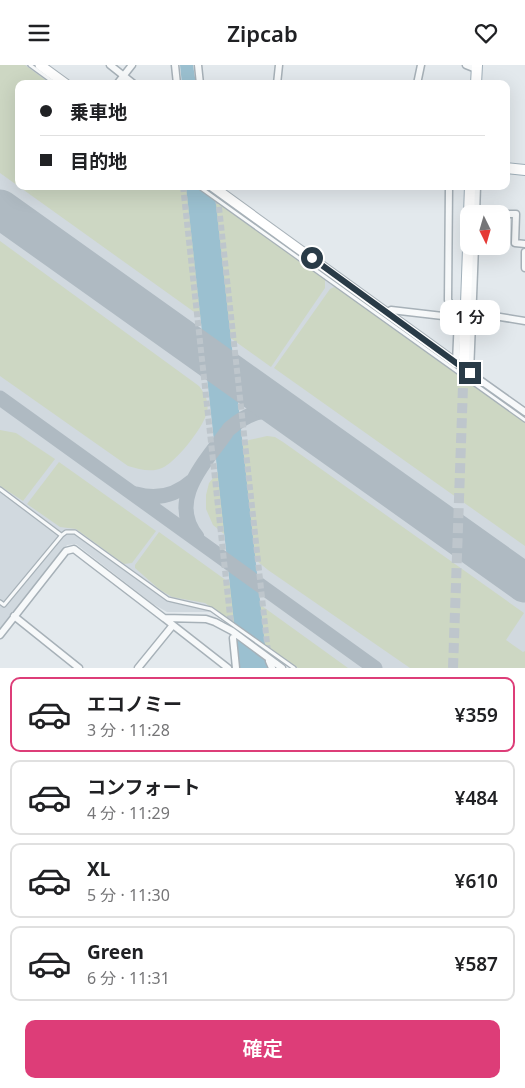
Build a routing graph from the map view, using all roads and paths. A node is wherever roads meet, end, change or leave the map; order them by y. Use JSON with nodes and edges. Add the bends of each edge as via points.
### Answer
{"nodes":[{"id":1,"x":30,"y":65,"type":"edge"},
{"id":2,"x":40,"y":65,"type":"edge"},
{"id":3,"x":110,"y":65,"type":"edge"},
{"id":4,"x":132,"y":65,"type":"edge"},
{"id":5,"x":175,"y":65,"type":"edge"},
{"id":6,"x":198,"y":65,"type":"edge"},
{"id":7,"x":279,"y":65,"type":"edge"},
{"id":8,"x":421,"y":65,"type":"edge"},
{"id":9,"x":466,"y":65,"type":"edge"},
{"id":10,"x":477,"y":67,"type":"edge"},
{"id":11,"x":124,"y":76,"type":"junction"},
{"id":12,"x":51,"y":80,"type":"edge"},
{"id":13,"x":61,"y":80,"type":"edge"},
{"id":14,"x":120,"y":80,"type":"edge"},
{"id":15,"x":129,"y":80,"type":"edge"},
{"id":16,"x":177,"y":80,"type":"edge"},
{"id":17,"x":200,"y":80,"type":"edge"},
{"id":18,"x":277,"y":80,"type":"edge"},
{"id":19,"x":419,"y":80,"type":"edge"},
{"id":20,"x":476,"y":80,"type":"edge"},
{"id":21,"x":510,"y":168,"type":"edge"},
{"id":22,"x":525,"y":170,"type":"edge"},
{"id":23,"x":204,"y":190,"type":"edge"},
{"id":24,"x":219,"y":190,"type":"edge"},
{"id":25,"x":449,"y":190,"type":"edge"},
{"id":26,"x":470,"y":190,"type":"edge"},
{"id":27,"x":477,"y":190,"type":"edge"},
{"id":28,"x":469,"y":205,"type":"edge"},
{"id":29,"x":476,"y":205,"type":"edge"},
{"id":30,"x":510,"y":214,"type":"edge"},
{"id":31,"x":525,"y":244,"type":"edge"},
{"id":32,"x":525,"y":252,"type":"edge"},
{"id":33,"x":467,"y":255,"type":"edge"},
{"id":34,"x":475,"y":255,"type":"edge"},
{"id":35,"x":525,"y":267,"type":"edge"},
{"id":36,"x":387,"y":313,"type":"junction"},
{"id":37,"x":459,"y":318,"type":"junction"},
{"id":38,"x":471,"y":319,"type":"junction"},
{"id":39,"x":525,"y":321,"type":"edge"},
{"id":40,"x":460,"y":361,"type":"junction"},
{"id":41,"x":470,"y":373,"type":"junction"},
{"id":42,"x":525,"y":412,"type":"edge"},
{"id":43,"x":525,"y":420,"type":"edge"},
{"id":44,"x":0,"y":489,"type":"edge"},
{"id":45,"x":62,"y":535,"type":"junction"},
{"id":46,"x":0,"y":602,"type":"edge"},
{"id":47,"x":14,"y":616,"type":"junction"},
{"id":48,"x":164,"y":618,"type":"junction"},
{"id":49,"x":173,"y":625,"type":"junction"},
{"id":50,"x":0,"y":635,"type":"edge"},
{"id":51,"x":233,"y":638,"type":"tunnel mouth"},
{"id":52,"x":269,"y":661,"type":"tunnel mouth"},
{"id":53,"x":79,"y":668,"type":"edge"},
{"id":54,"x":138,"y":668,"type":"edge"},
{"id":55,"x":228,"y":668,"type":"edge"},
{"id":56,"x":236,"y":668,"type":"edge"},
{"id":57,"x":272,"y":668,"type":"edge"},
{"id":58,"x":282,"y":668,"type":"edge"},
{"id":59,"x":294,"y":668,"type":"edge"}],
"edges":[{"from":1,"to":12,"type":"lane"},
{"from":2,"to":13,"type":"street"},
{"from":3,"to":11,"type":"street"},
{"from":4,"to":11,"type":"street"},
{"from":5,"to":16,"type":"street"},
{"from":6,"to":17,"type":"street"},
{"from":7,"to":18,"type":"street"},
{"from":8,"to":19,"type":"street"},
{"from":9,"to":10,"type":"street"},
{"from":10,"to":20,"type":"main road"},
{"from":11,"to":14,"type":"street"},
{"from":11,"to":15,"type":"street"},
{"from":21,"to":22,"type":"main road"},
{"from":23,"to":43,"type":"lane"},
{"from":24,"to":36,"type":"street"},
{"from":25,"to":37,"type":"street","via":[[448,300]]},
{"from":26,"to":28,"type":"main road"},
{"from":27,"to":29,"type":"street"},
{"from":30,"to":31,"type":"street","via":[[516,214],[515,243]]},
{"from":32,"to":35,"type":"street"},
{"from":33,"to":40,"type":"main road"},
{"from":34,"to":38,"type":"street"},
{"from":36,"to":37,"type":"street","via":[[391,310]]},
{"from":36,"to":40,"type":"street"},
{"from":37,"to":38,"type":"street","bridge":true},
{"from":37,"to":40,"type":"street"},
{"from":38,"to":39,"type":"street","via":[[494,316]]},
{"from":38,"to":41,"type":"street"},
{"from":40,"to":41,"type":"street"},
{"from":41,"to":42,"type":"street"},
{"from":44,"to":45,"type":"lane"},
{"from":45,"to":46,"type":"lane","via":[[4,605]]},
{"from":45,"to":59,"type":"lane","via":[[75,532],[168,599],[211,609]]},
{"from":47,"to":48,"type":"street","via":[[66,551],[74,549]]},
{"from":47,"to":50,"type":"street"},
{"from":47,"to":53,"type":"street"},
{"from":48,"to":49,"type":"street"},
{"from":48,"to":58,"type":"street","via":[[215,622]]},
{"from":49,"to":54,"type":"street"},
{"from":49,"to":55,"type":"street"},
{"from":51,"to":56,"type":"street"},
{"from":52,"to":57,"type":"street"}]}
